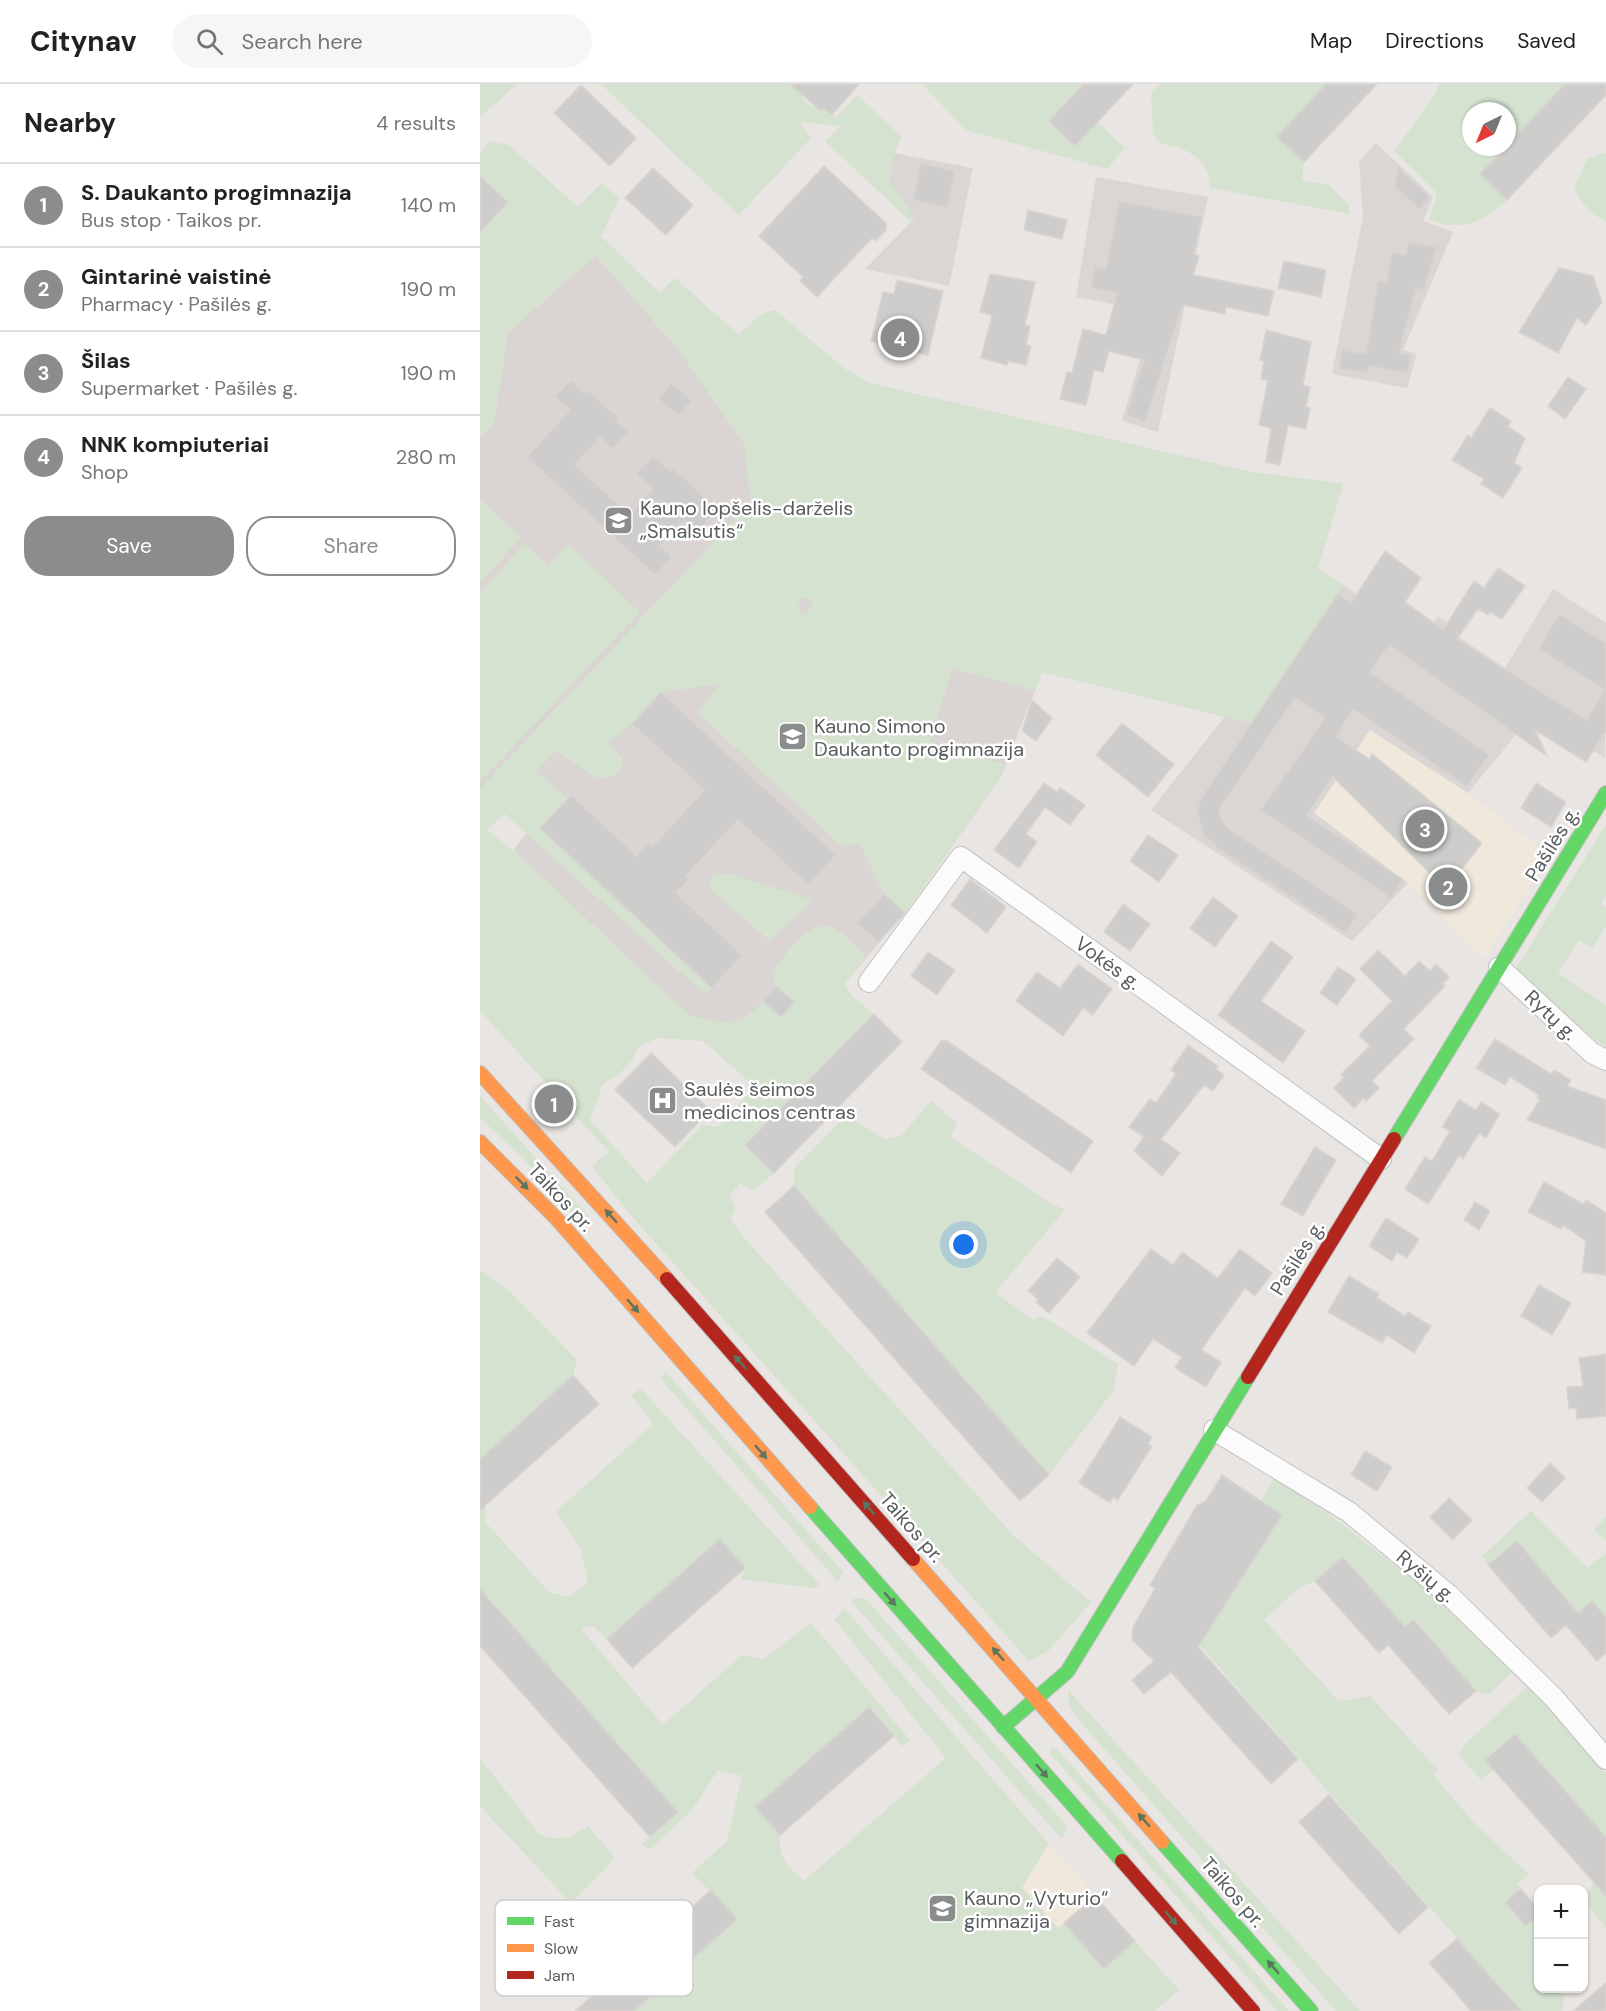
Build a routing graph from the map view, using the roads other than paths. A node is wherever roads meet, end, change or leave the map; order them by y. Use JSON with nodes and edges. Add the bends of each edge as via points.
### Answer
{"nodes":[{"id":1,"x":1606,"y":793,"type":"edge"},
{"id":2,"x":1498,"y":967,"type":"junction"},
{"id":3,"x":869,"y":982,"type":"dead end"},
{"id":4,"x":1606,"y":1060,"type":"edge"},
{"id":5,"x":480,"y":1072,"type":"edge"},
{"id":6,"x":480,"y":1142,"type":"edge"},
{"id":7,"x":1381,"y":1160,"type":"junction"},
{"id":8,"x":1214,"y":1430,"type":"junction"},
{"id":9,"x":1036,"y":1698,"type":"junction"},
{"id":10,"x":1003,"y":1727,"type":"junction"},
{"id":11,"x":1606,"y":1759,"type":"edge"},
{"id":12,"x":1253,"y":2011,"type":"edge"},
{"id":13,"x":1311,"y":2011,"type":"edge"}],
"edges":[{"from":1,"to":2,"type":"main road","name":"Pašilės g."},
{"from":2,"to":4,"type":"street","name":"Rytų g.","via":[[1592,1053]]},
{"from":2,"to":7,"type":"main road","name":"Pašilės g."},
{"from":3,"to":7,"type":"street","name":"Vokės g.","via":[[961,857]]},
{"from":9,"to":5,"type":"main road","name":"Taikos pr.","one_way":true},
{"from":6,"to":10,"type":"main road","name":"Taikos pr.","one_way":true,"via":[[556,1218]]},
{"from":7,"to":8,"type":"main road","name":"Pašilės g."},
{"from":8,"to":9,"type":"main road","name":"Pašilės g.","via":[[1067,1672]]},
{"from":8,"to":11,"type":"street","name":"Ryšių g.","via":[[1348,1512],[1449,1595],[1528,1670]]},
{"from":9,"to":10,"type":"main road","name":"Pašilės g."},
{"from":13,"to":9,"type":"main road","name":"Taikos pr.","one_way":true},
{"from":10,"to":12,"type":"main road","name":"Taikos pr.","one_way":true}]}
